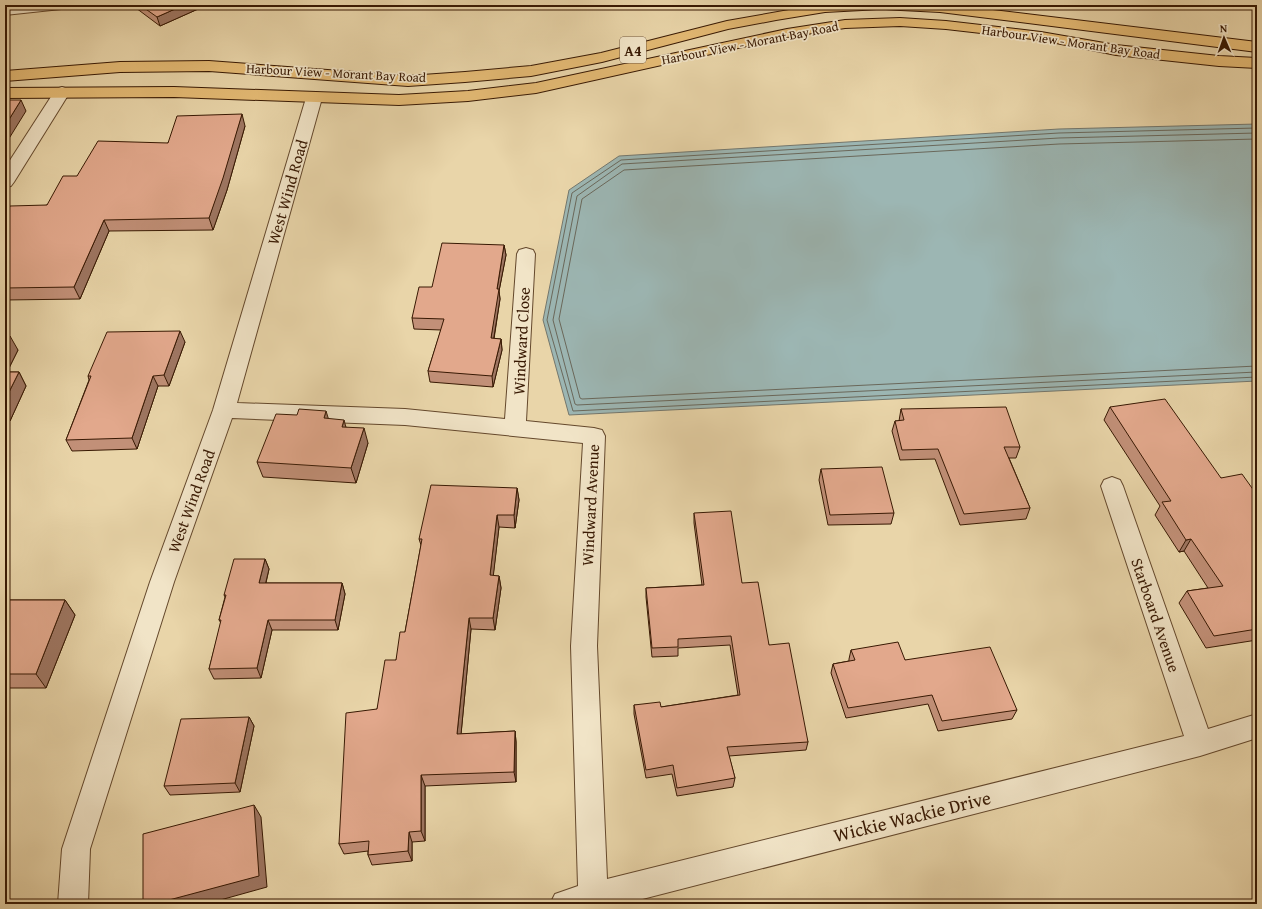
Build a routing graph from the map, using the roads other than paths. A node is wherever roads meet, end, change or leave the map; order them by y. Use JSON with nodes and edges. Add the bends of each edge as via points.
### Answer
{"nodes":[{"id":1,"x":61,"y":5,"type":"edge"},
{"id":2,"x":5,"y":11,"type":"edge"},
{"id":3,"x":1257,"y":47,"type":"edge"},
{"id":4,"x":1257,"y":63,"type":"edge"},
{"id":5,"x":5,"y":76,"type":"edge"},
{"id":6,"x":62,"y":92,"type":"junction"},
{"id":7,"x":5,"y":93,"type":"edge"},
{"id":8,"x":314,"y":98,"type":"junction"},
{"id":9,"x":5,"y":182,"type":"edge"},
{"id":10,"x":526,"y":254,"type":"dead end"},
{"id":11,"x":224,"y":410,"type":"junction"},
{"id":12,"x":515,"y":428,"type":"junction"},
{"id":13,"x":1112,"y":486,"type":"dead end"},
{"id":14,"x":1257,"y":726,"type":"edge"},
{"id":15,"x":1200,"y":744,"type":"junction"},
{"id":16,"x":593,"y":896,"type":"junction"},
{"id":17,"x":73,"y":904,"type":"edge"},
{"id":18,"x":566,"y":904,"type":"edge"}],
"edges":[{"from":1,"to":2,"type":"street"},
{"from":3,"to":5,"type":"highway","name":"Harbour View - Morant Bay Road","number":"A4","via":[[940,8],[881,5],[825,8],[776,16],[531,71],[465,77],[408,81],[209,66],[120,67]]},
{"from":4,"to":8,"type":"highway","name":"Harbour View - Morant Bay Road","number":"A4","via":[[1116,50],[1042,36],[900,22],[853,24],[787,33],[536,88],[468,96],[399,100]]},
{"from":6,"to":7,"type":"highway","name":"Harbour View - Morant Bay Road","number":"A4"},
{"from":6,"to":8,"type":"highway","name":"Harbour View - Morant Bay Road","number":"A4","via":[[174,92]]},
{"from":6,"to":9,"type":"street"},
{"from":8,"to":11,"type":"street","name":"West Wind Road"},
{"from":10,"to":12,"type":"street","name":"Windward Close"},
{"from":11,"to":12,"type":"street","name":"Windward Avenue","via":[[405,416]]},
{"from":11,"to":17,"type":"street","name":"West Wind Road","via":[[162,582],[76,849]]},
{"from":12,"to":16,"type":"street","name":"Windward Avenue","via":[[594,436],[584,646]]},
{"from":13,"to":15,"type":"street","name":"Starboard Avenue"},
{"from":14,"to":15,"type":"street","name":"Wickie Wackie Drive"},
{"from":15,"to":16,"type":"street","name":"Wickie Wackie Drive"},
{"from":16,"to":18,"type":"street","name":"Wickie Wackie Drive"}]}
